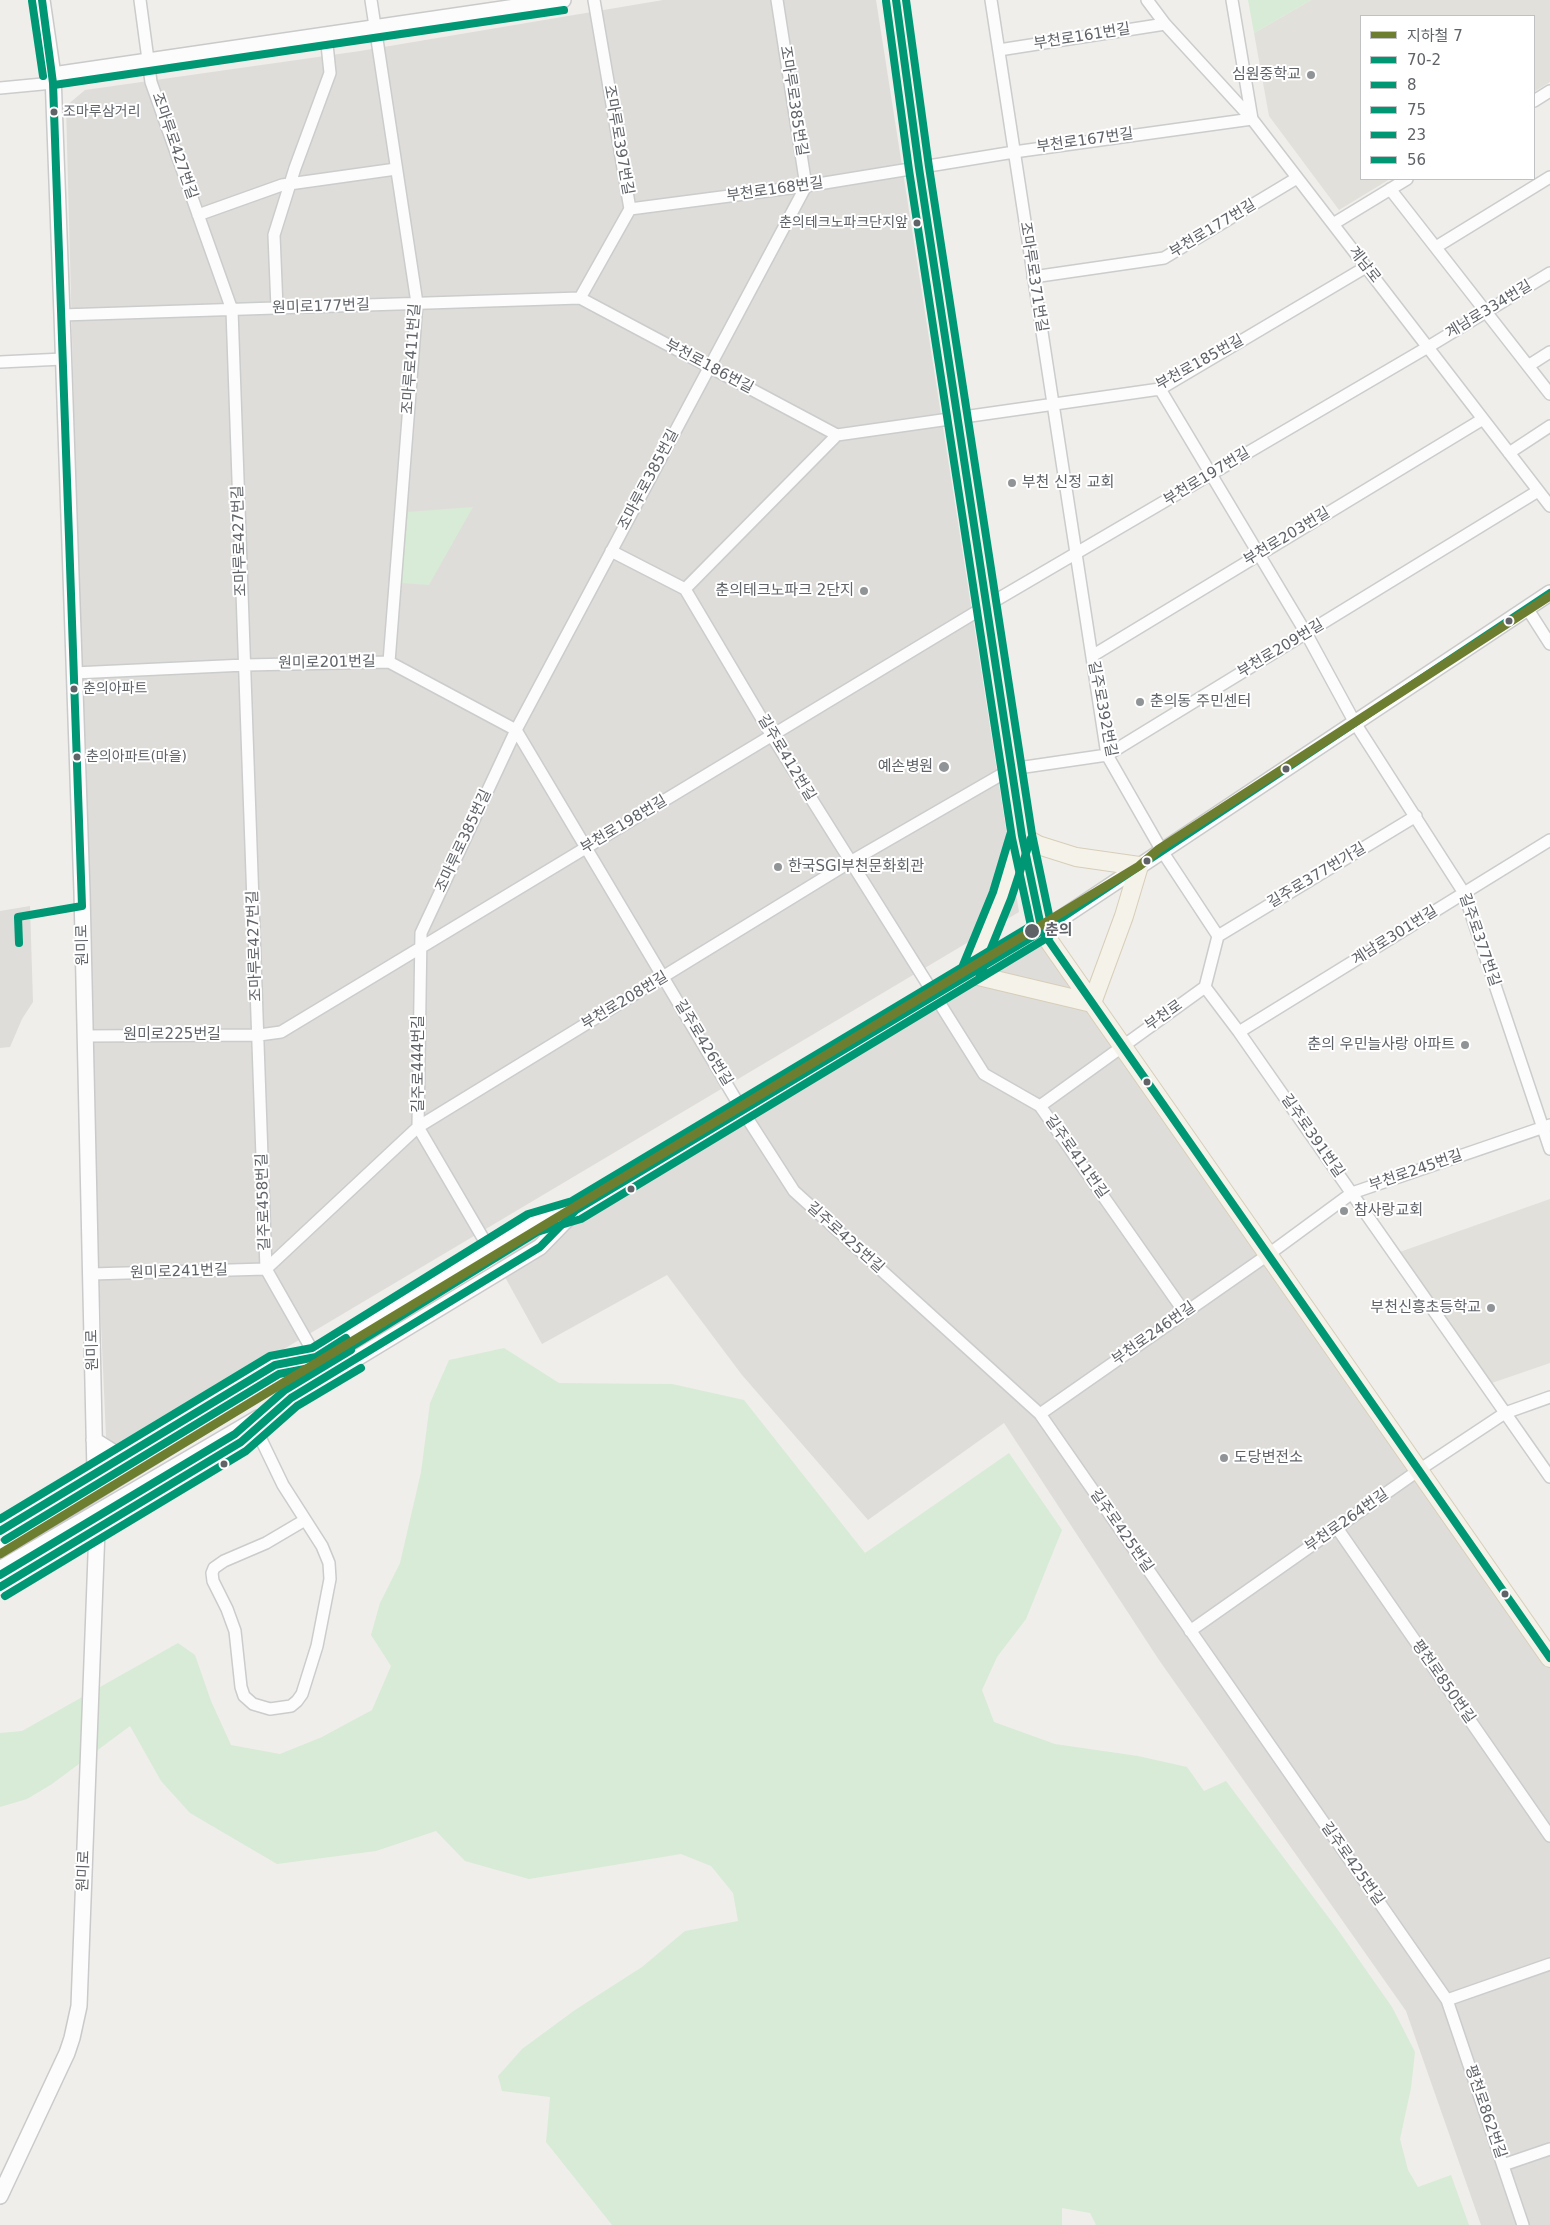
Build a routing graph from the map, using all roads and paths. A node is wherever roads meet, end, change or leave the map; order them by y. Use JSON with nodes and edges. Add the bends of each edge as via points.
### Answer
{"nodes":[{"id":1,"x":42,"y":0,"type":"edge"},
{"id":2,"x":140,"y":0,"type":"edge"},
{"id":3,"x":371,"y":0,"type":"edge"},
{"id":4,"x":563,"y":0,"type":"edge"},
{"id":5,"x":594,"y":0,"type":"edge"},
{"id":6,"x":776,"y":0,"type":"edge"},
{"id":7,"x":896,"y":0,"type":"edge"},
{"id":8,"x":991,"y":0,"type":"edge"},
{"id":9,"x":1147,"y":0,"type":"edge"},
{"id":10,"x":1232,"y":0,"type":"edge"},
{"id":11,"x":1165,"y":24,"type":"junction"},
{"id":12,"x":374,"y":28,"type":"junction"},
{"id":13,"x":326,"y":35,"type":"junction"},
{"id":14,"x":998,"y":50,"type":"junction"},
{"id":15,"x":148,"y":62,"type":"junction"},
{"id":16,"x":53,"y":79,"type":"junction"},
{"id":17,"x":0,"y":88,"type":"edge"},
{"id":18,"x":1550,"y":91,"type":"edge"},
{"id":19,"x":1535,"y":100,"type":"edge"},
{"id":20,"x":1252,"y":119,"type":"junction"},
{"id":21,"x":1014,"y":152,"type":"junction"},
{"id":22,"x":919,"y":168,"type":"junction"},
{"id":23,"x":396,"y":169,"type":"junction"},
{"id":24,"x":1550,"y":177,"type":"edge"},
{"id":25,"x":1298,"y":178,"type":"junction"},
{"id":26,"x":1405,"y":180,"type":"edge"},
{"id":27,"x":290,"y":184,"type":"junction"},
{"id":28,"x":806,"y":186,"type":"junction"},
{"id":29,"x":1390,"y":189,"type":"junction"},
{"id":30,"x":630,"y":209,"type":"junction"},
{"id":31,"x":198,"y":215,"type":"junction"},
{"id":32,"x":1333,"y":224,"type":"junction"},
{"id":33,"x":1436,"y":247,"type":"junction"},
{"id":34,"x":1366,"y":267,"type":"junction"},
{"id":35,"x":1550,"y":272,"type":"edge"},
{"id":36,"x":1033,"y":277,"type":"junction"},
{"id":37,"x":580,"y":298,"type":"junction"},
{"id":38,"x":417,"y":303,"type":"junction"},
{"id":39,"x":277,"y":308,"type":"junction"},
{"id":40,"x":232,"y":310,"type":"junction"},
{"id":41,"x":1486,"y":311,"type":"junction"},
{"id":42,"x":62,"y":315,"type":"junction"},
{"id":43,"x":1428,"y":347,"type":"junction"},
{"id":44,"x":1550,"y":352,"type":"edge"},
{"id":45,"x":64,"y":359,"type":"junction"},
{"id":46,"x":1,"y":360,"type":"edge"},
{"id":47,"x":1528,"y":366,"type":"junction"},
{"id":48,"x":710,"y":367,"type":"junction"},
{"id":49,"x":1160,"y":389,"type":"junction"},
{"id":50,"x":1550,"y":394,"type":"edge"},
{"id":51,"x":1052,"y":404,"type":"junction"},
{"id":52,"x":957,"y":418,"type":"junction"},
{"id":53,"x":1483,"y":419,"type":"junction"},
{"id":54,"x":1550,"y":426,"type":"edge"},
{"id":55,"x":837,"y":435,"type":"junction"},
{"id":56,"x":1509,"y":453,"type":"junction"},
{"id":57,"x":1210,"y":475,"type":"junction"},
{"id":58,"x":1546,"y":498,"type":"edge"},
{"id":59,"x":611,"y":551,"type":"junction"},
{"id":60,"x":1076,"y":554,"type":"junction"},
{"id":61,"x":1258,"y":555,"type":"junction"},
{"id":62,"x":685,"y":589,"type":"junction"},
{"id":63,"x":1550,"y":593,"type":"edge"},
{"id":64,"x":986,"y":606,"type":"junction"},
{"id":65,"x":1527,"y":608,"type":"junction"},
{"id":66,"x":1306,"y":634,"type":"junction"},
{"id":67,"x":1550,"y":644,"type":"edge"},
{"id":68,"x":1092,"y":656,"type":"junction"},
{"id":69,"x":389,"y":662,"type":"junction"},
{"id":70,"x":245,"y":665,"type":"junction"},
{"id":71,"x":74,"y":673,"type":"junction"},
{"id":72,"x":1355,"y":722,"type":"junction"},
{"id":73,"x":516,"y":730,"type":"junction"},
{"id":74,"x":772,"y":736,"type":"junction"},
{"id":75,"x":1107,"y":755,"type":"junction"},
{"id":76,"x":1011,"y":769,"type":"junction"},
{"id":77,"x":1416,"y":816,"type":"junction"},
{"id":78,"x":1022,"y":836,"type":"junction"},
{"id":79,"x":1550,"y":840,"type":"edge"},
{"id":80,"x":586,"y":848,"type":"junction"},
{"id":81,"x":1162,"y":851,"type":"junction"},
{"id":82,"x":850,"y":862,"type":"junction"},
{"id":83,"x":1139,"y":866,"type":"junction"},
{"id":84,"x":1464,"y":893,"type":"junction"},
{"id":85,"x":1042,"y":930,"type":"junction"},
{"id":86,"x":1218,"y":936,"type":"junction"},
{"id":87,"x":420,"y":948,"type":"junction"},
{"id":88,"x":970,"y":974,"type":"junction"},
{"id":89,"x":664,"y":978,"type":"junction"},
{"id":90,"x":1205,"y":987,"type":"junction"},
{"id":91,"x":934,"y":995,"type":"junction"},
{"id":92,"x":1092,"y":1003,"type":"junction"},
{"id":93,"x":1239,"y":1032,"type":"junction"},
{"id":94,"x":258,"y":1034,"type":"junction"},
{"id":95,"x":85,"y":1036,"type":"junction"},
{"id":96,"x":1122,"y":1045,"type":"junction"},
{"id":97,"x":1040,"y":1106,"type":"junction"},
{"id":98,"x":742,"y":1110,"type":"junction"},
{"id":99,"x":1546,"y":1126,"type":"edge"},
{"id":100,"x":418,"y":1127,"type":"junction"},
{"id":101,"x":1550,"y":1149,"type":"edge"},
{"id":102,"x":1352,"y":1193,"type":"junction"},
{"id":103,"x":576,"y":1210,"type":"junction"},
{"id":104,"x":490,"y":1250,"type":"junction"},
{"id":105,"x":1269,"y":1254,"type":"junction"},
{"id":106,"x":469,"y":1263,"type":"junction"},
{"id":107,"x":266,"y":1269,"type":"junction"},
{"id":108,"x":92,"y":1274,"type":"junction"},
{"id":109,"x":480,"y":1283,"type":"junction"},
{"id":110,"x":1185,"y":1313,"type":"junction"},
{"id":111,"x":316,"y":1357,"type":"junction"},
{"id":112,"x":1550,"y":1397,"type":"edge"},
{"id":113,"x":291,"y":1398,"type":"junction"},
{"id":114,"x":1505,"y":1413,"type":"junction"},
{"id":115,"x":1040,"y":1414,"type":"junction"},
{"id":116,"x":256,"y":1429,"type":"junction"},
{"id":117,"x":94,"y":1440,"type":"junction"},
{"id":118,"x":121,"y":1457,"type":"junction"},
{"id":119,"x":1419,"y":1470,"type":"junction"},
{"id":120,"x":95,"y":1472,"type":"junction"},
{"id":121,"x":1550,"y":1477,"type":"edge"},
{"id":122,"x":305,"y":1520,"type":"junction"},
{"id":123,"x":1337,"y":1528,"type":"junction"},
{"id":124,"x":97,"y":1529,"type":"junction"},
{"id":125,"x":0,"y":1531,"type":"edge"},
{"id":126,"x":0,"y":1550,"type":"edge"},
{"id":127,"x":0,"y":1568,"type":"edge"},
{"id":128,"x":0,"y":1587,"type":"edge"},
{"id":129,"x":1190,"y":1631,"type":"junction"},
{"id":130,"x":1550,"y":1658,"type":"edge"},
{"id":131,"x":1550,"y":1836,"type":"edge"},
{"id":132,"x":1550,"y":1964,"type":"edge"},
{"id":133,"x":1446,"y":2000,"type":"junction"},
{"id":134,"x":1550,"y":2149,"type":"edge"},
{"id":135,"x":1503,"y":2165,"type":"junction"},
{"id":136,"x":0,"y":2196,"type":"edge"},
{"id":137,"x":1523,"y":2225,"type":"edge"}],
"edges":[{"from":1,"to":16,"type":"street","name":"원미로"},
{"from":2,"to":15,"type":"street","name":"조마루로427번길"},
{"from":3,"to":12,"type":"street","name":"조마루로411번길"},
{"from":4,"to":12,"type":"street"},
{"from":5,"to":30,"type":"street","name":"조마루로397번길"},
{"from":6,"to":28,"type":"street","name":"조마루로385번길"},
{"from":7,"to":22,"type":"main road"},
{"from":8,"to":14,"type":"street","name":"조마루로371번길"},
{"from":9,"to":11,"type":"street"},
{"from":10,"to":20,"type":"street","name":"계남로"},
{"from":11,"to":14,"type":"street","name":"부천로161번길"},
{"from":11,"to":20,"type":"street"},
{"from":12,"to":13,"type":"street"},
{"from":12,"to":23,"type":"street","name":"조마루로411번길"},
{"from":13,"to":15,"type":"street"},
{"from":13,"to":27,"type":"street","via":[[330,73]]},
{"from":14,"to":21,"type":"street","name":"조마루로371번길"},
{"from":15,"to":16,"type":"street"},
{"from":15,"to":31,"type":"street","name":"조마루로427번길","via":[[151,82]]},
{"from":16,"to":17,"type":"street"},
{"from":16,"to":42,"type":"street","name":"원미로"},
{"from":18,"to":19,"type":"street"},
{"from":20,"to":21,"type":"street","name":"부천로167번길"},
{"from":20,"to":25,"type":"street","name":"계남로"},
{"from":21,"to":22,"type":"street","name":"부천로167번길"},
{"from":21,"to":36,"type":"street","name":"조마루로371번길"},
{"from":22,"to":28,"type":"street","name":"부천로168번길"},
{"from":22,"to":52,"type":"main road"},
{"from":23,"to":27,"type":"street"},
{"from":23,"to":38,"type":"street","name":"조마루로411번길"},
{"from":24,"to":33,"type":"street"},
{"from":25,"to":32,"type":"street","name":"계남로"},
{"from":25,"to":36,"type":"street","name":"부천로177번길","via":[[1164,258]]},
{"from":26,"to":29,"type":"street"},
{"from":27,"to":31,"type":"street"},
{"from":27,"to":39,"type":"street","via":[[274,235]]},
{"from":28,"to":30,"type":"street","name":"부천로168번길"},
{"from":28,"to":48,"type":"street","name":"조마루로385번길"},
{"from":29,"to":32,"type":"street"},
{"from":29,"to":33,"type":"street"},
{"from":30,"to":37,"type":"street","name":"조마루로397번길"},
{"from":31,"to":40,"type":"street","name":"조마루로427번길"},
{"from":32,"to":34,"type":"street","name":"계남로"},
{"from":33,"to":41,"type":"street"},
{"from":34,"to":43,"type":"street","name":"계남로"},
{"from":34,"to":49,"type":"street","name":"부천로185번길"},
{"from":35,"to":41,"type":"street","name":"계남로334번길"},
{"from":36,"to":51,"type":"street","name":"조마루로371번길"},
{"from":37,"to":38,"type":"street","name":"원미로177번길"},
{"from":37,"to":48,"type":"street","name":"부천로186번길"},
{"from":38,"to":39,"type":"street","name":"원미로177번길"},
{"from":38,"to":69,"type":"street","name":"조마루로411번길"},
{"from":39,"to":40,"type":"street","name":"원미로177번길"},
{"from":40,"to":42,"type":"street","name":"원미로177번길"},
{"from":40,"to":70,"type":"street","name":"조마루로427번길"},
{"from":41,"to":43,"type":"street","name":"계남로334번길"},
{"from":41,"to":47,"type":"street"},
{"from":42,"to":45,"type":"street","name":"원미로"},
{"from":43,"to":53,"type":"street","name":"계남로"},
{"from":43,"to":57,"type":"street","name":"부천로197번길"},
{"from":44,"to":47,"type":"street"},
{"from":45,"to":46,"type":"street"},
{"from":45,"to":71,"type":"street","name":"원미로"},
{"from":47,"to":50,"type":"street"},
{"from":48,"to":55,"type":"street","name":"부천로186번길"},
{"from":48,"to":59,"type":"street","name":"조마루로385번길"},
{"from":49,"to":51,"type":"street","name":"부천로185번길"},
{"from":49,"to":57,"type":"street","name":"길주로377번길"},
{"from":51,"to":52,"type":"street","name":"부천로185번길"},
{"from":51,"to":60,"type":"street","name":"조마루로371번길"},
{"from":52,"to":55,"type":"street"},
{"from":52,"to":64,"type":"main road"},
{"from":53,"to":56,"type":"street","name":"계남로"},
{"from":53,"to":61,"type":"street","name":"부천로203번길"},
{"from":54,"to":56,"type":"street"},
{"from":55,"to":62,"type":"street"},
{"from":56,"to":58,"type":"street","name":"계남로"},
{"from":57,"to":60,"type":"street","name":"부천로197번길"},
{"from":57,"to":61,"type":"street","name":"길주로377번길"},
{"from":58,"to":66,"type":"street","name":"부천로209번길"},
{"from":59,"to":62,"type":"street"},
{"from":59,"to":73,"type":"street","name":"조마루로385번길"},
{"from":60,"to":64,"type":"street","name":"부천로197번길"},
{"from":60,"to":68,"type":"street","name":"길주로392번길"},
{"from":61,"to":66,"type":"street","name":"길주로377번길"},
{"from":61,"to":68,"type":"street","name":"부천로203번길"},
{"from":62,"to":74,"type":"street","name":"길주로412번길"},
{"from":63,"to":65,"type":"street"},
{"from":64,"to":74,"type":"street","name":"부천로198번길"},
{"from":64,"to":76,"type":"main road"},
{"from":65,"to":67,"type":"street"},
{"from":65,"to":72,"type":"street"},
{"from":66,"to":72,"type":"street","name":"길주로377번길"},
{"from":66,"to":75,"type":"street","name":"부천로209번길"},
{"from":68,"to":75,"type":"street","name":"길주로392번길"},
{"from":69,"to":70,"type":"street","name":"원미로201번길"},
{"from":69,"to":73,"type":"street","name":"원미로201번길"},
{"from":70,"to":71,"type":"street","name":"원미로201번길"},
{"from":70,"to":94,"type":"street","name":"조마루로427번길"},
{"from":71,"to":95,"type":"street","name":"원미로"},
{"from":72,"to":77,"type":"street","name":"길주로377번길"},
{"from":72,"to":81,"type":"street"},
{"from":73,"to":80,"type":"street"},
{"from":73,"to":87,"type":"street","name":"조마루로385번길","via":[[421,933]]},
{"from":74,"to":80,"type":"street","name":"부천로198번길"},
{"from":74,"to":82,"type":"street","name":"길주로412번길"},
{"from":75,"to":76,"type":"street","name":"부천로209번길"},
{"from":75,"to":81,"type":"street","name":"길주로392번길"},
{"from":76,"to":78,"type":"main road"},
{"from":76,"to":82,"type":"street","name":"부천로208번길"},
{"from":77,"to":84,"type":"street","name":"길주로377번길"},
{"from":77,"to":86,"type":"street","name":"길주로377번가길"},
{"from":78,"to":83,"type":"main road","via":[[1038,846],[1076,857]]},
{"from":78,"to":85,"type":"main road"},
{"from":78,"to":88,"type":"main road"},
{"from":79,"to":84,"type":"street","name":"계남로301번길"},
{"from":80,"to":87,"type":"street","name":"부천로198번길"},
{"from":80,"to":89,"type":"street","name":"길주로426번길"},
{"from":81,"to":83,"type":"street"},
{"from":81,"to":86,"type":"street"},
{"from":82,"to":89,"type":"street","name":"부천로208번길"},
{"from":82,"to":91,"type":"street","name":"길주로412번길"},
{"from":83,"to":85,"type":"street"},
{"from":83,"to":92,"type":"main road"},
{"from":84,"to":93,"type":"street","name":"계남로301번길"},
{"from":84,"to":99,"type":"street","name":"길주로377번길"},
{"from":85,"to":88,"type":"street"},
{"from":85,"to":92,"type":"main road"},
{"from":86,"to":90,"type":"street"},
{"from":87,"to":94,"type":"street","name":"부천로198번길","via":[[281,1032]]},
{"from":87,"to":100,"type":"street","name":"길주로444번길"},
{"from":88,"to":91,"type":"street"},
{"from":88,"to":92,"type":"main road"},
{"from":89,"to":98,"type":"street","name":"길주로426번길"},
{"from":89,"to":100,"type":"street","name":"부천로208번길"},
{"from":90,"to":93,"type":"street","name":"길주로391번길"},
{"from":90,"to":96,"type":"street","name":"부천로"},
{"from":91,"to":97,"type":"street","name":"길주로411번길","via":[[984,1074]]},
{"from":91,"to":98,"type":"street"},
{"from":92,"to":96,"type":"main road"},
{"from":93,"to":102,"type":"street","name":"길주로391번길"},
{"from":94,"to":95,"type":"street","name":"원미로225번길"},
{"from":94,"to":107,"type":"street","name":"길주로458번길"},
{"from":95,"to":108,"type":"street","name":"원미로"},
{"from":96,"to":97,"type":"street","name":"부천로"},
{"from":96,"to":105,"type":"main road"},
{"from":97,"to":110,"type":"street","name":"길주로411번길"},
{"from":98,"to":103,"type":"street"},
{"from":98,"to":115,"type":"street","name":"길주로425번길","via":[[794,1192]]},
{"from":99,"to":101,"type":"street","name":"길주로377번길"},
{"from":99,"to":102,"type":"street","name":"부천로245번길"},
{"from":100,"to":104,"type":"street","name":"길주로444번길"},
{"from":100,"to":107,"type":"street","name":"부천로208번길"},
{"from":102,"to":105,"type":"street","name":"부천로245번길"},
{"from":102,"to":114,"type":"street","name":"길주로391번길"},
{"from":103,"to":104,"type":"street","via":[[533,1224]]},
{"from":103,"to":109,"type":"street","via":[[540,1247]]},
{"from":104,"to":106,"type":"street"},
{"from":105,"to":110,"type":"street","name":"부천로246번길"},
{"from":105,"to":119,"type":"main road"},
{"from":106,"to":109,"type":"street","via":[[484,1262],[487,1265],[488,1273]]},
{"from":106,"to":111,"type":"street"},
{"from":107,"to":108,"type":"street","name":"원미로241번길"},
{"from":107,"to":111,"type":"street","name":"길주로458번길"},
{"from":108,"to":117,"type":"street","name":"원미로"},
{"from":109,"to":113,"type":"street"},
{"from":110,"to":115,"type":"street","name":"부천로246번길"},
{"from":111,"to":118,"type":"street","via":[[275,1365]]},
{"from":111,"to":126,"type":"street"},
{"from":112,"to":114,"type":"street","name":"부천로264번길"},
{"from":113,"to":116,"type":"street"},
{"from":113,"to":127,"type":"street"},
{"from":114,"to":119,"type":"street","name":"부천로264번길"},
{"from":114,"to":121,"type":"street","name":"길주로391번길"},
{"from":115,"to":129,"type":"street","name":"길주로425번길"},
{"from":116,"to":122,"type":"street","via":[[283,1485]]},
{"from":116,"to":124,"type":"street","via":[[241,1442]]},
{"from":117,"to":118,"type":"street"},
{"from":117,"to":120,"type":"street","name":"원미로"},
{"from":118,"to":120,"type":"street"},
{"from":119,"to":123,"type":"street","name":"부천로264번길"},
{"from":119,"to":130,"type":"main road"},
{"from":120,"to":125,"type":"street"},
{"from":122,"to":122,"type":"street","via":[[329,1562],[327,1602],[302,1694],[290,1706],[270,1708],[253,1704],[244,1696],[233,1624],[212,1573],[224,1561],[266,1543]]},
{"from":123,"to":129,"type":"street","name":"부천로264번길"},
{"from":123,"to":131,"type":"street","name":"평천로850번길"},
{"from":124,"to":128,"type":"street"},
{"from":124,"to":136,"type":"street","name":"원미로","via":[[79,2006],[67,2053]]},
{"from":129,"to":133,"type":"street","name":"길주로425번길"},
{"from":132,"to":133,"type":"street"},
{"from":133,"to":135,"type":"street","name":"평천로862번길"},
{"from":134,"to":135,"type":"street"},
{"from":135,"to":137,"type":"street","name":"평천로862번길"}]}
